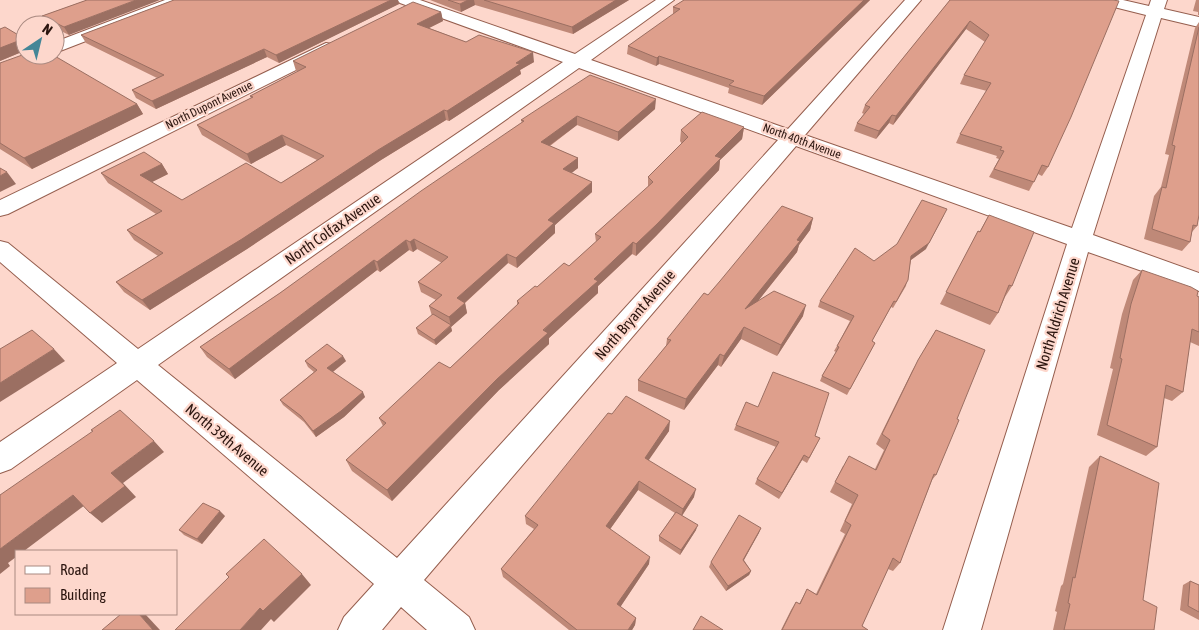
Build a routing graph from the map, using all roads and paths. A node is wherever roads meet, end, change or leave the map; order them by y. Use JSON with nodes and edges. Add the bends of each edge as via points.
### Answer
{"nodes":[{"id":1,"x":179,"y":0,"type":"edge"},
{"id":2,"x":666,"y":0,"type":"edge"},
{"id":3,"x":914,"y":0,"type":"edge"},
{"id":4,"x":1103,"y":0,"type":"edge"},
{"id":5,"x":407,"y":4,"type":"edge"},
{"id":6,"x":1157,"y":6,"type":"edge"},
{"id":7,"x":1199,"y":22,"type":"edge"},
{"id":8,"x":340,"y":41,"type":"edge"},
{"id":9,"x":65,"y":44,"type":"edge"},
{"id":10,"x":577,"y":61,"type":"junction"},
{"id":11,"x":791,"y":137,"type":"junction"},
{"id":12,"x":0,"y":209,"type":"edge"},
{"id":13,"x":1080,"y":240,"type":"junction"},
{"id":14,"x":0,"y":249,"type":"edge"},
{"id":15,"x":1199,"y":282,"type":"edge"},
{"id":16,"x":136,"y":365,"type":"junction"},
{"id":17,"x":0,"y":459,"type":"edge"},
{"id":18,"x":399,"y":582,"type":"junction"},
{"id":19,"x":357,"y":630,"type":"edge"},
{"id":20,"x":456,"y":630,"type":"edge"},
{"id":21,"x":962,"y":630,"type":"edge"}],
"edges":[{"from":1,"to":9,"type":"street"},
{"from":2,"to":10,"type":"street","name":"North Colfax Avenue"},
{"from":3,"to":11,"type":"street","name":"North Bryant Avenue"},
{"from":4,"to":6,"type":"street"},
{"from":5,"to":10,"type":"street","name":"North 40th Avenue"},
{"from":6,"to":7,"type":"street"},
{"from":6,"to":13,"type":"street","name":"North Aldrich Avenue"},
{"from":8,"to":12,"type":"street","name":"North Dupont Avenue"},
{"from":10,"to":11,"type":"street","name":"North 40th Avenue"},
{"from":10,"to":16,"type":"street","name":"North Colfax Avenue"},
{"from":11,"to":13,"type":"street","name":"North 40th Avenue"},
{"from":11,"to":18,"type":"street","name":"North Bryant Avenue"},
{"from":13,"to":15,"type":"street","name":"North 40th Avenue"},
{"from":13,"to":21,"type":"street","name":"North Aldrich Avenue"},
{"from":14,"to":16,"type":"street","name":"North 39th Avenue"},
{"from":16,"to":17,"type":"street","name":"North Colfax Avenue"},
{"from":16,"to":18,"type":"street","name":"North 39th Avenue"},
{"from":18,"to":19,"type":"street","name":"North Bryant Avenue"},
{"from":18,"to":20,"type":"street","name":"North 39th Avenue"}]}
